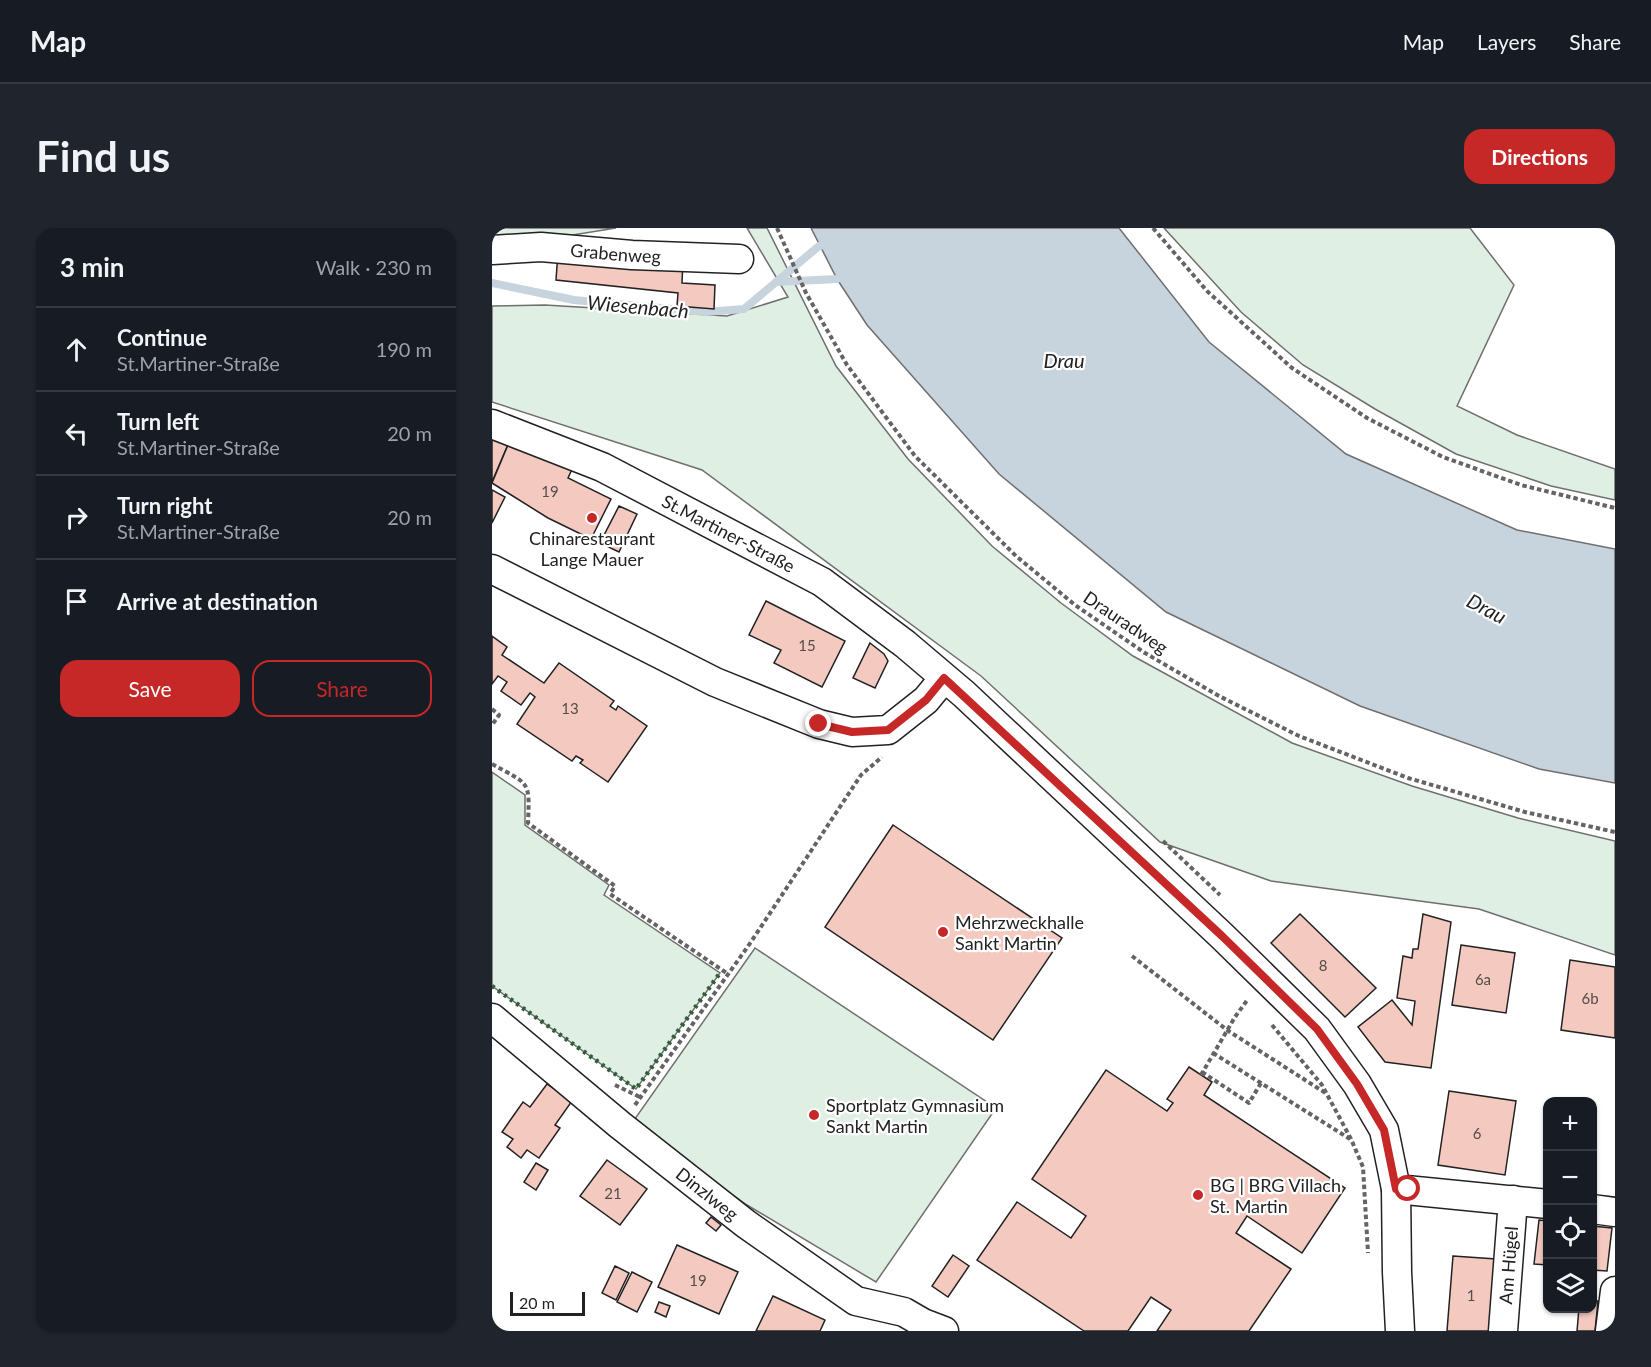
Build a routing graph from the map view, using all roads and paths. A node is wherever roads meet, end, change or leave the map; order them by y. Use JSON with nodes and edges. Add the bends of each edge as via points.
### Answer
{"nodes":[{"id":1,"x":777,"y":228,"type":"edge"},
{"id":2,"x":1153,"y":228,"type":"edge"},
{"id":3,"x":492,"y":250,"type":"edge"},
{"id":4,"x":739,"y":259,"type":"dead end"},
{"id":5,"x":492,"y":424,"type":"edge"},
{"id":6,"x":1615,"y":508,"type":"edge"},
{"id":7,"x":492,"y":569,"type":"edge"},
{"id":8,"x":944,"y":678,"type":"junction"},
{"id":9,"x":492,"y":709,"type":"edge"},
{"id":10,"x":492,"y":725,"type":"edge"},
{"id":11,"x":884,"y":755,"type":"dead end"},
{"id":12,"x":492,"y":764,"type":"edge"},
{"id":13,"x":1615,"y":832,"type":"edge"},
{"id":14,"x":1132,"y":956,"type":"dead end"},
{"id":15,"x":728,"y":974,"type":"junction"},
{"id":16,"x":1249,"y":998,"type":"dead end"},
{"id":17,"x":492,"y":1018,"type":"edge"},
{"id":18,"x":1227,"y":1030,"type":"junction"},
{"id":19,"x":1214,"y":1053,"type":"junction"},
{"id":20,"x":1261,"y":1083,"type":"junction"},
{"id":21,"x":1327,"y":1094,"type":"dead end"},
{"id":22,"x":621,"y":1125,"type":"junction"},
{"id":23,"x":1396,"y":1189,"type":"junction"},
{"id":24,"x":1513,"y":1200,"type":"junction"},
{"id":25,"x":1543,"y":1203,"type":"edge"},
{"id":26,"x":1597,"y":1210,"type":"edge"},
{"id":27,"x":1615,"y":1212,"type":"edge"},
{"id":28,"x":1368,"y":1264,"type":"dead end"},
{"id":29,"x":1615,"y":1291,"type":"edge"},
{"id":30,"x":944,"y":1331,"type":"edge"},
{"id":31,"x":1400,"y":1331,"type":"edge"},
{"id":32,"x":1503,"y":1331,"type":"edge"},
{"id":33,"x":1610,"y":1331,"type":"edge"}],
"edges":[{"from":1,"to":13,"type":"path","name":"Drauradweg","via":[[806,293],[846,365],[915,456],[1016,556],[1075,605],[1145,653],[1299,736],[1408,778],[1525,812]]},
{"from":2,"to":6,"type":"path","via":[[1207,291],[1292,368],[1368,418],[1443,457],[1521,485]]},
{"from":3,"to":4,"type":"street","name":"Grabenweg","via":[[541,247]]},
{"from":5,"to":8,"type":"street","name":"St.Martiner-Straße","via":[[602,467],[822,582]]},
{"from":7,"to":8,"type":"street","via":[[715,682],[852,732],[888,730],[926,700]]},
{"from":8,"to":23,"type":"street","name":"St.Martiner-Straße","via":[[1317,1029],[1384,1130]]},
{"from":9,"to":10,"type":"path","via":[[499,715]]},
{"from":11,"to":15,"type":"path","via":[[861,775]]},
{"from":12,"to":15,"type":"path","via":[[523,782],[529,792],[528,823],[615,886],[610,894]]},
{"from":14,"to":18,"type":"path"},
{"from":15,"to":22,"type":"path"},
{"from":16,"to":18,"type":"path"},
{"from":17,"to":22,"type":"street","name":"Dinzlweg"},
{"from":18,"to":19,"type":"path"},
{"from":18,"to":21,"type":"path"},
{"from":19,"to":20,"type":"path"},
{"from":19,"to":20,"type":"path","via":[[1202,1073],[1249,1103]]},
{"from":20,"to":28,"type":"path","via":[[1351,1139],[1363,1167]]},
{"from":22,"to":30,"type":"street","name":"Dinzlweg","via":[[746,1224],[856,1301],[904,1312]]},
{"from":23,"to":24,"type":"street","name":"Am Hügel"},
{"from":23,"to":31,"type":"street","name":"St.Martiner-Straße"},
{"from":24,"to":25,"type":"street","name":"Am Hügel"},
{"from":24,"to":32,"type":"street","name":"Am Hügel"},
{"from":26,"to":27,"type":"street"},
{"from":29,"to":33,"type":"street"}]}
